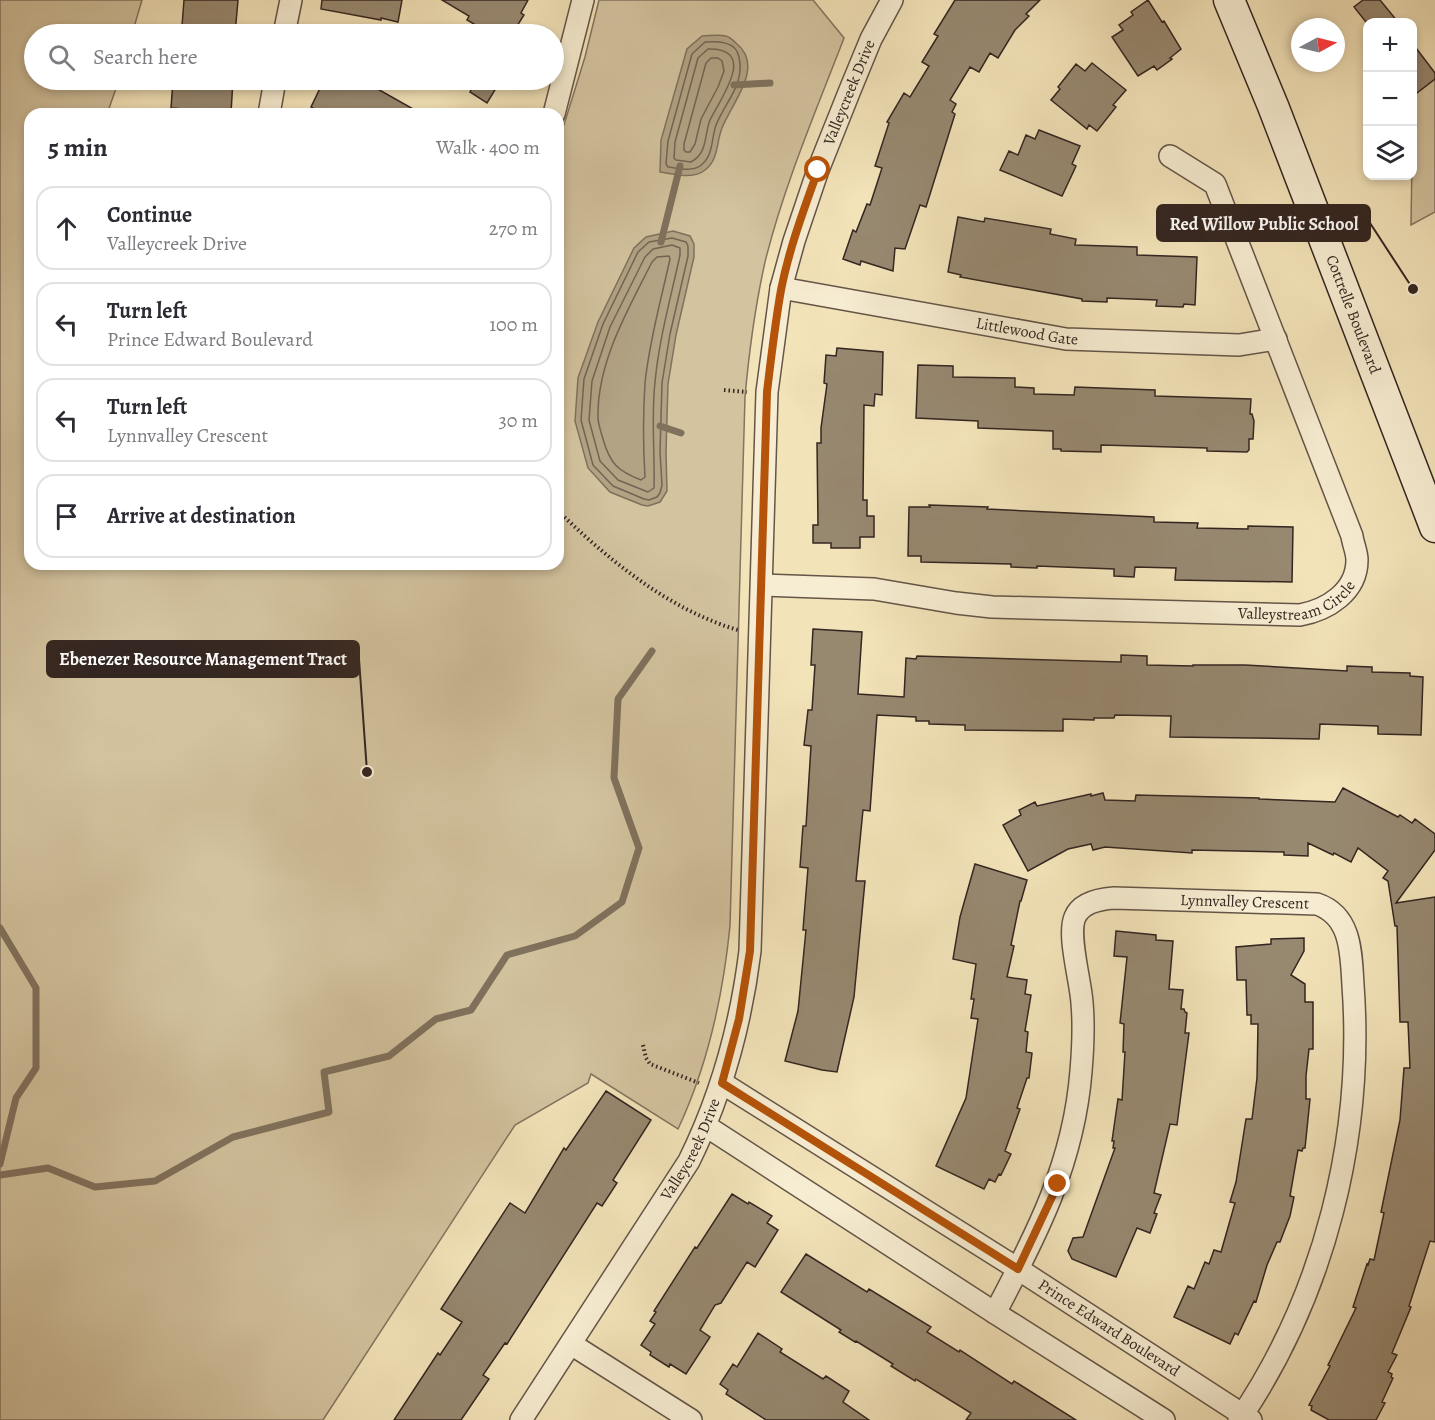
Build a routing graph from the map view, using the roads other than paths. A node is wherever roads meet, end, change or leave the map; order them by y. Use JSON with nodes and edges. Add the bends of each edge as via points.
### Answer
{"nodes":[{"id":1,"x":291,"y":0,"type":"edge"},
{"id":2,"x":583,"y":0,"type":"edge"},
{"id":3,"x":892,"y":0,"type":"edge"},
{"id":4,"x":1229,"y":0,"type":"edge"},
{"id":5,"x":286,"y":24,"type":"edge"},
{"id":6,"x":564,"y":83,"type":"edge"},
{"id":7,"x":273,"y":90,"type":"edge"},
{"id":8,"x":562,"y":90,"type":"edge"},
{"id":9,"x":270,"y":108,"type":"edge"},
{"id":10,"x":556,"y":108,"type":"edge"},
{"id":11,"x":1170,"y":156,"type":"dead end"},
{"id":12,"x":781,"y":288,"type":"junction"},
{"id":13,"x":1275,"y":339,"type":"junction"},
{"id":14,"x":1435,"y":527,"type":"edge"},
{"id":15,"x":762,"y":585,"type":"junction"},
{"id":16,"x":722,"y":1083,"type":"junction"},
{"id":17,"x":706,"y":1126,"type":"junction"},
{"id":18,"x":1018,"y":1269,"type":"junction"},
{"id":19,"x":994,"y":1313,"type":"junction"},
{"id":20,"x":571,"y":1344,"type":"junction"},
{"id":21,"x":1244,"y":1418,"type":"edge"},
{"id":22,"x":521,"y":1420,"type":"edge"},
{"id":23,"x":691,"y":1420,"type":"edge"},
{"id":24,"x":1164,"y":1420,"type":"edge"}],
"edges":[{"from":1,"to":5,"type":"street"},
{"from":2,"to":6,"type":"street"},
{"from":3,"to":12,"type":"street","name":"Valleycreek Drive","via":[[871,39],[818,170]]},
{"from":4,"to":14,"type":"main road","name":"Cottrelle Boulevard"},
{"from":7,"to":9,"type":"street"},
{"from":8,"to":10,"type":"street"},
{"from":11,"to":13,"type":"street","name":"Valleystream Circle","via":[[1215,184]]},
{"from":12,"to":13,"type":"street","name":"Littlewood Gate","via":[[1066,339],[1239,345]]},
{"from":12,"to":15,"type":"street","name":"Valleycreek Drive","via":[[767,392]]},
{"from":13,"to":15,"type":"street","name":"Valleystream Circle","via":[[1352,536],[1357,560],[1352,580],[1342,596],[1326,607],[1300,615],[992,607],[874,589]]},
{"from":15,"to":16,"type":"street","name":"Valleycreek Drive","via":[[750,951],[739,1019]]},
{"from":16,"to":17,"type":"street","name":"Valleycreek Drive"},
{"from":16,"to":18,"type":"street","name":"Prince Edward Boulevard"},
{"from":17,"to":19,"type":"street"},
{"from":17,"to":20,"type":"street","name":"Valleycreek Drive","via":[[689,1161]]},
{"from":18,"to":19,"type":"street","name":"Lynnvalley Crescent"},
{"from":18,"to":21,"type":"street","name":"Prince Edward Boulevard"},
{"from":18,"to":21,"type":"street","name":"Lynnvalley Crescent","via":[[1058,1184],[1077,1108],[1082,1001],[1072,931],[1082,908],[1094,901],[1114,898],[1317,904],[1329,908],[1344,926],[1352,971],[1355,1034],[1348,1137],[1331,1219],[1308,1286]]},
{"from":19,"to":24,"type":"street"},
{"from":20,"to":22,"type":"street","name":"Valleycreek Drive"},
{"from":20,"to":23,"type":"street"}]}
